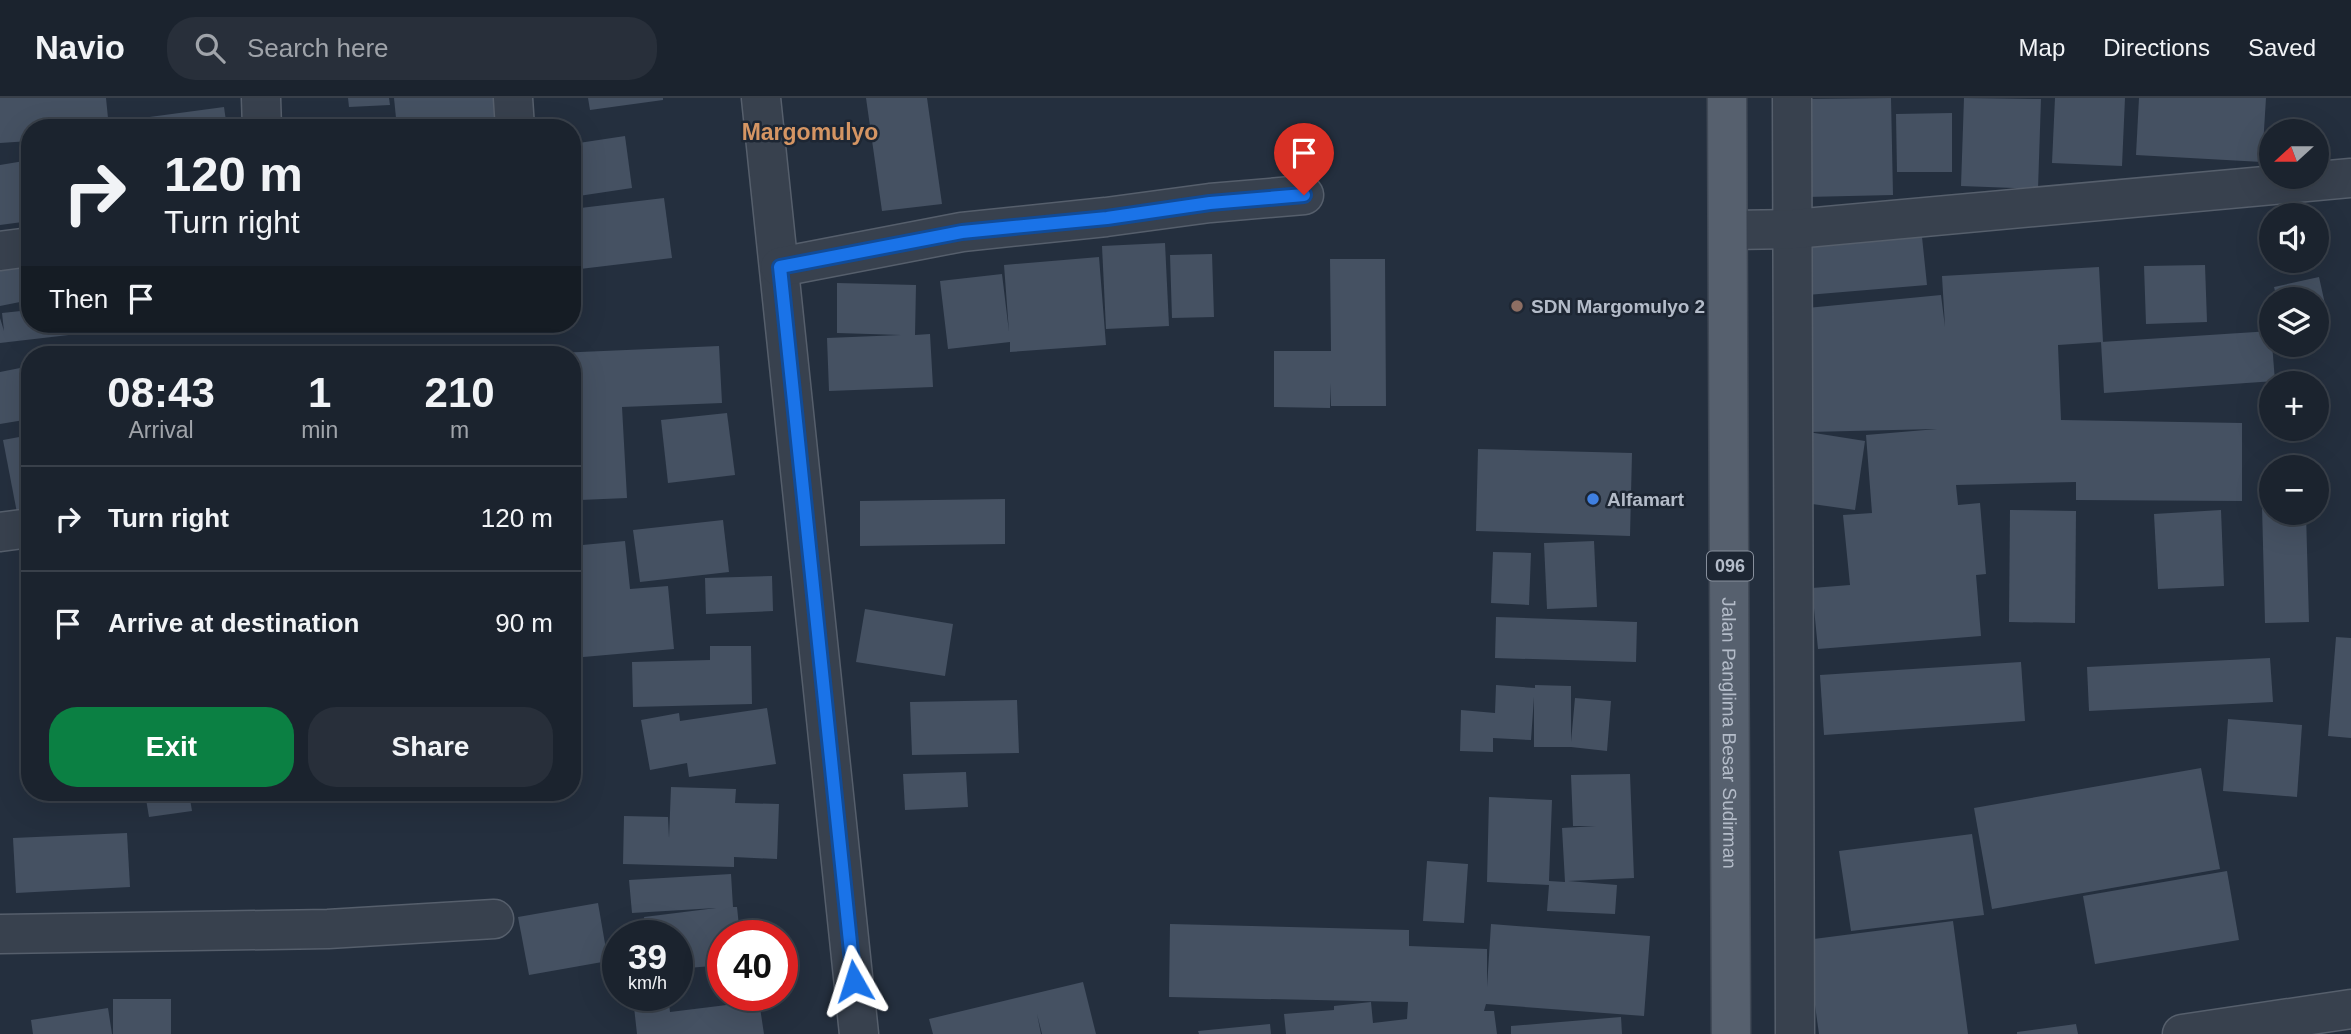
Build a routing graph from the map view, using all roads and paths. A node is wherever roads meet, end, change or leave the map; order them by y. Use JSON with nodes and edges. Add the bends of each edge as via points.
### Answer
{"nodes":[{"id":1,"x":261,"y":98,"type":"edge"},
{"id":2,"x":513,"y":98,"type":"edge"},
{"id":3,"x":761,"y":98,"type":"edge"},
{"id":4,"x":1727,"y":98,"type":"edge"},
{"id":5,"x":1792,"y":98,"type":"edge"},
{"id":6,"x":262,"y":119,"type":"edge"},
{"id":7,"x":514,"y":119,"type":"edge"},
{"id":8,"x":2351,"y":178,"type":"edge"},
{"id":9,"x":1304,"y":195,"type":"dead end"},
{"id":10,"x":1794,"y":229,"type":"junction"},
{"id":11,"x":1729,"y":230,"type":"junction"},
{"id":12,"x":21,"y":248,"type":"edge"},
{"id":13,"x":0,"y":251,"type":"edge"},
{"id":14,"x":780,"y":267,"type":"junction"},
{"id":15,"x":21,"y":529,"type":"edge"},
{"id":16,"x":0,"y":532,"type":"edge"},
{"id":17,"x":494,"y":919,"type":"dead end"},
{"id":18,"x":0,"y":934,"type":"edge"},
{"id":19,"x":2351,"y":1009,"type":"edge"},
{"id":20,"x":859,"y":1034,"type":"edge"},
{"id":21,"x":1731,"y":1034,"type":"edge"},
{"id":22,"x":1795,"y":1034,"type":"edge"},
{"id":23,"x":2182,"y":1034,"type":"edge"}],
"edges":[{"from":1,"to":6,"type":"street"},
{"from":2,"to":7,"type":"street"},
{"from":3,"to":14,"type":"street"},
{"from":4,"to":11,"type":"main road","name":"Jalan Panglima Besar Sudirman","number":"096"},
{"from":5,"to":10,"type":"street"},
{"from":8,"to":10,"type":"street"},
{"from":9,"to":14,"type":"street","via":[[962,232]]},
{"from":10,"to":11,"type":"street"},
{"from":10,"to":22,"type":"street"},
{"from":11,"to":21,"type":"main road","name":"Jalan Panglima Besar Sudirman","number":"096"},
{"from":12,"to":13,"type":"street"},
{"from":14,"to":20,"type":"street"},
{"from":15,"to":16,"type":"street"},
{"from":17,"to":18,"type":"street","via":[[328,929]]},
{"from":19,"to":23,"type":"street"}]}
